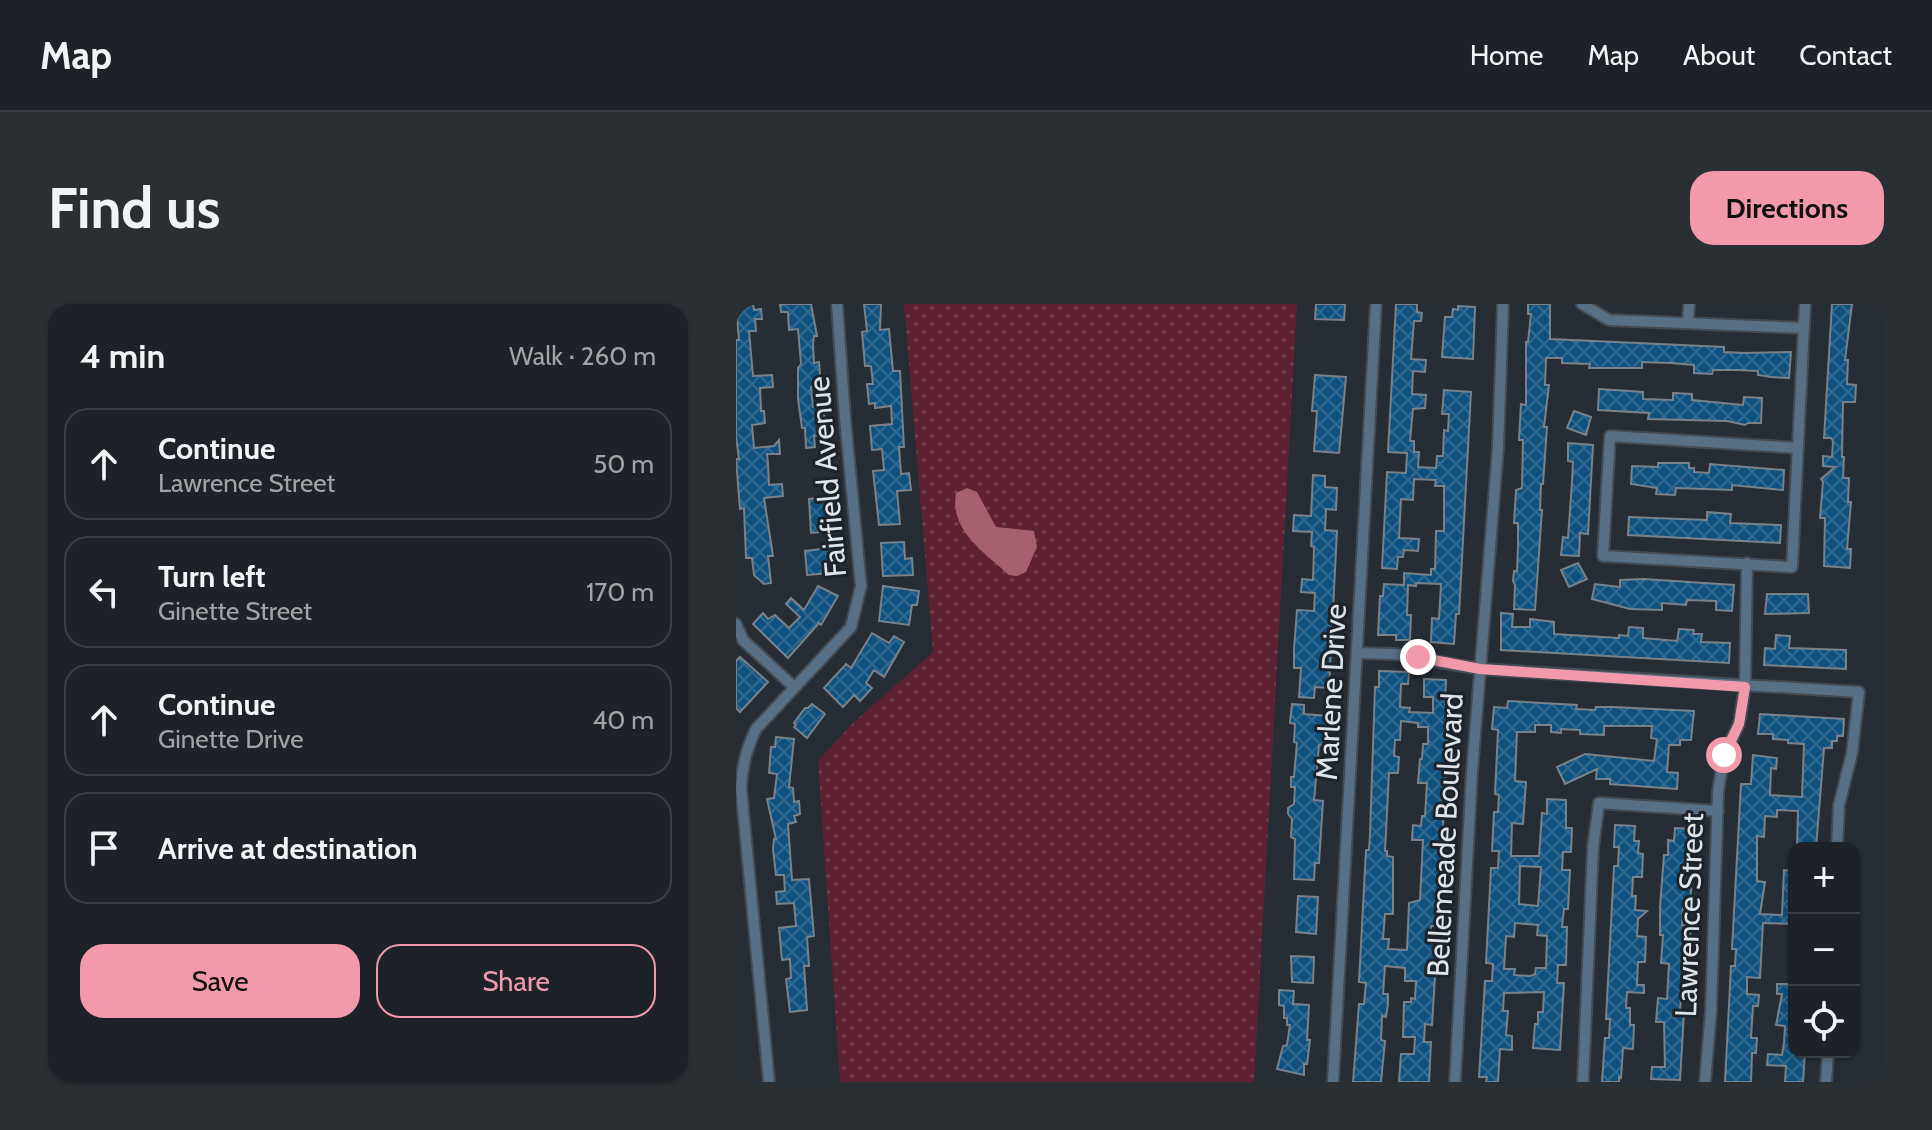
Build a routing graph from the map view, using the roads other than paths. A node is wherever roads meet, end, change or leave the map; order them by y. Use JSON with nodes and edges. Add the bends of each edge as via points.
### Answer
{"nodes":[{"id":1,"x":837,"y":304,"type":"edge"},
{"id":2,"x":1376,"y":304,"type":"edge"},
{"id":3,"x":1503,"y":304,"type":"edge"},
{"id":4,"x":1582,"y":304,"type":"edge"},
{"id":5,"x":1689,"y":304,"type":"edge"},
{"id":6,"x":1805,"y":304,"type":"edge"},
{"id":7,"x":1688,"y":323,"type":"junction"},
{"id":8,"x":1804,"y":328,"type":"junction"},
{"id":9,"x":1798,"y":448,"type":"junction"},
{"id":10,"x":1747,"y":563,"type":"junction"},
{"id":11,"x":736,"y":624,"type":"edge"},
{"id":12,"x":1357,"y":653,"type":"junction"},
{"id":13,"x":1480,"y":669,"type":"junction"},
{"id":14,"x":794,"y":687,"type":"junction"},
{"id":15,"x":1745,"y":687,"type":"junction"},
{"id":16,"x":1718,"y":811,"type":"junction"},
{"id":17,"x":1837,"y":842,"type":"edge"},
{"id":18,"x":1828,"y":1058,"type":"edge"},
{"id":19,"x":769,"y":1082,"type":"edge"},
{"id":20,"x":1333,"y":1082,"type":"edge"},
{"id":21,"x":1455,"y":1082,"type":"edge"},
{"id":22,"x":1583,"y":1082,"type":"edge"},
{"id":23,"x":1705,"y":1082,"type":"edge"},
{"id":24,"x":1826,"y":1082,"type":"edge"}],
"edges":[{"from":1,"to":14,"type":"street","name":"Fairfield Avenue","via":[[861,586],[851,627]]},
{"from":2,"to":12,"type":"street","name":"Marlene Drive"},
{"from":3,"to":13,"type":"street","name":"Bellemeade Boulevard","via":[[1498,448]]},
{"from":4,"to":7,"type":"street","via":[[1609,320]]},
{"from":5,"to":7,"type":"street"},
{"from":6,"to":8,"type":"street"},
{"from":7,"to":8,"type":"street"},
{"from":8,"to":9,"type":"street"},
{"from":9,"to":10,"type":"street","via":[[1792,567]]},
{"from":9,"to":10,"type":"street","via":[[1610,436],[1603,556]]},
{"from":10,"to":15,"type":"street","name":"Lawrence Street"},
{"from":11,"to":14,"type":"street","via":[[743,640]]},
{"from":12,"to":13,"type":"street"},
{"from":12,"to":20,"type":"street","name":"Marlene Drive"},
{"from":13,"to":15,"type":"street"},
{"from":13,"to":21,"type":"street","name":"Bellemeade Boulevard"},
{"from":14,"to":19,"type":"street","name":"Fairfield Avenue","via":[[756,729],[742,766]]},
{"from":15,"to":16,"type":"street","name":"Lawrence Street","via":[[1739,724],[1724,755]]},
{"from":15,"to":17,"type":"street","via":[[1859,692]]},
{"from":16,"to":22,"type":"street","via":[[1599,803]]},
{"from":16,"to":23,"type":"street","name":"Lawrence Street"},
{"from":18,"to":24,"type":"street"}]}
